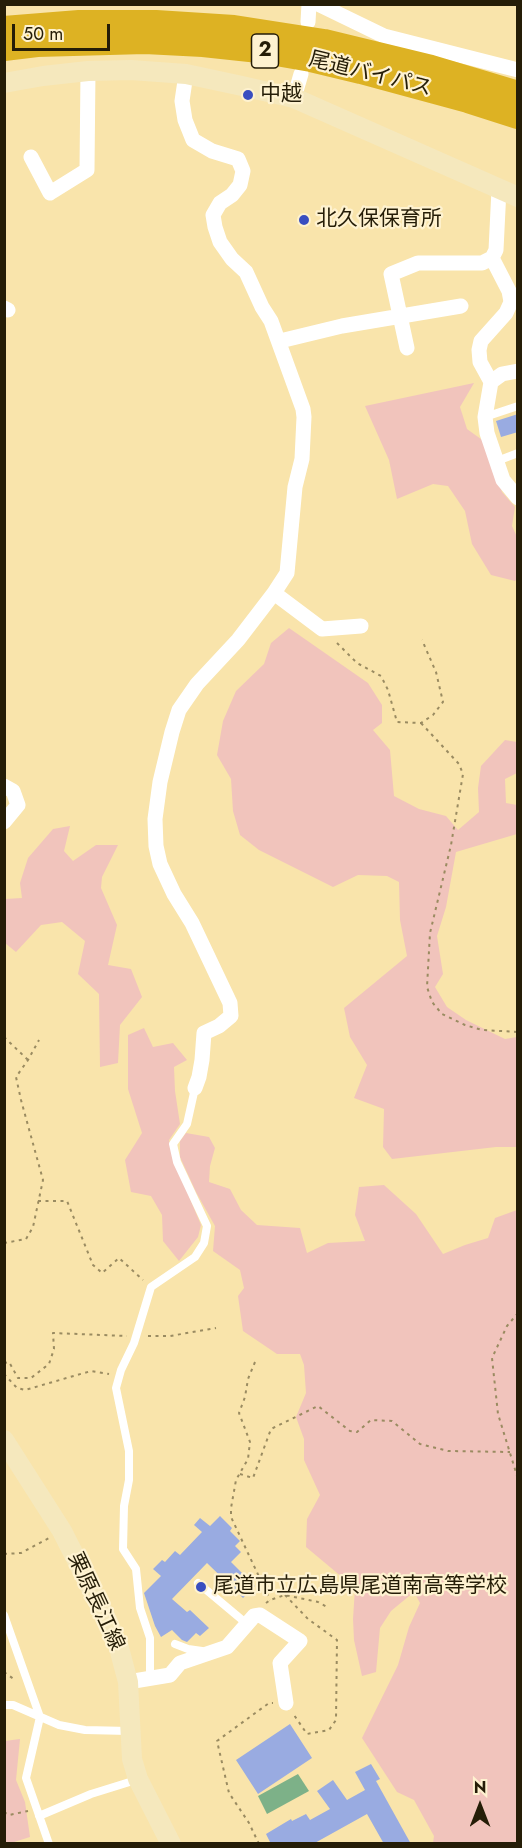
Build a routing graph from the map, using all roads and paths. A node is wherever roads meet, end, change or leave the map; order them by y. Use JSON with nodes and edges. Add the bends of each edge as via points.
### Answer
{"nodes":[{"id":1,"x":309,"y":4,"type":"edge"},
{"id":2,"x":318,"y":4,"type":"edge"},
{"id":3,"x":308,"y":22,"type":"dead end"},
{"id":4,"x":4,"y":29,"type":"edge"},
{"id":5,"x":4,"y":48,"type":"edge"},
{"id":6,"x":518,"y":70,"type":"edge"},
{"id":7,"x":88,"y":71,"type":"junction"},
{"id":8,"x":186,"y":74,"type":"junction"},
{"id":9,"x":301,"y":74,"type":"dead end"},
{"id":10,"x":4,"y":83,"type":"edge"},
{"id":11,"x":518,"y":94,"type":"edge"},
{"id":12,"x":294,"y":98,"type":"junction"},
{"id":13,"x":518,"y":116,"type":"edge"},
{"id":14,"x":32,"y":157,"type":"dead end"},
{"id":15,"x":499,"y":189,"type":"junction"},
{"id":16,"x":518,"y":197,"type":"edge"},
{"id":17,"x":492,"y":258,"type":"junction"},
{"id":18,"x":461,"y":306,"type":"dead end"},
{"id":19,"x":400,"y":316,"type":"junction"},
{"id":20,"x":280,"y":341,"type":"junction"},
{"id":21,"x":407,"y":348,"type":"dead end"},
{"id":22,"x":518,"y":370,"type":"edge"},
{"id":23,"x":491,"y":382,"type":"junction"},
{"id":24,"x":518,"y":406,"type":"edge"},
{"id":25,"x":485,"y":417,"type":"junction"},
{"id":26,"x":518,"y":453,"type":"edge"},
{"id":27,"x":496,"y":460,"type":"junction"},
{"id":28,"x":518,"y":498,"type":"edge"},
{"id":29,"x":274,"y":593,"type":"junction"},
{"id":30,"x":361,"y":626,"type":"dead end"},
{"id":31,"x":322,"y":628,"type":"junction"},
{"id":32,"x":422,"y":640,"type":"dead end"},
{"id":33,"x":421,"y":723,"type":"junction"},
{"id":34,"x":4,"y":786,"type":"edge"},
{"id":35,"x":4,"y":822,"type":"edge"},
{"id":36,"x":518,"y":1032,"type":"edge"},
{"id":37,"x":4,"y":1037,"type":"edge"},
{"id":38,"x":39,"y":1040,"type":"dead end"},
{"id":39,"x":28,"y":1060,"type":"junction"},
{"id":40,"x":195,"y":1089,"type":"joint"},
{"id":41,"x":38,"y":1201,"type":"junction"},
{"id":42,"x":4,"y":1243,"type":"edge"},
{"id":43,"x":151,"y":1287,"type":"junction"},
{"id":44,"x":518,"y":1313,"type":"edge"},
{"id":45,"x":216,"y":1328,"type":"dead end"},
{"id":46,"x":137,"y":1336,"type":"junction"},
{"id":47,"x":255,"y":1362,"type":"dead end"},
{"id":48,"x":4,"y":1363,"type":"edge"},
{"id":49,"x":4,"y":1374,"type":"edge"},
{"id":50,"x":119,"y":1376,"type":"junction"},
{"id":51,"x":4,"y":1440,"type":"edge"},
{"id":52,"x":510,"y":1452,"type":"junction"},
{"id":53,"x":240,"y":1474,"type":"junction"},
{"id":54,"x":518,"y":1479,"type":"edge"},
{"id":55,"x":62,"y":1531,"type":"junction"},
{"id":56,"x":4,"y":1554,"type":"edge"},
{"id":57,"x":198,"y":1583,"type":"dead end"},
{"id":58,"x":285,"y":1595,"type":"junction"},
{"id":59,"x":270,"y":1599,"type":"junction"},
{"id":60,"x":327,"y":1607,"type":"dead end"},
{"id":61,"x":4,"y":1615,"type":"edge"},
{"id":62,"x":250,"y":1620,"type":"junction"},
{"id":63,"x":175,"y":1644,"type":"dead end"},
{"id":64,"x":210,"y":1653,"type":"junction"},
{"id":65,"x":150,"y":1678,"type":"junction"},
{"id":66,"x":128,"y":1682,"type":"junction"},
{"id":67,"x":286,"y":1703,"type":"junction"},
{"id":68,"x":4,"y":1705,"type":"edge"},
{"id":69,"x":40,"y":1717,"type":"junction"},
{"id":70,"x":129,"y":1731,"type":"junction"},
{"id":71,"x":138,"y":1779,"type":"junction"},
{"id":72,"x":4,"y":1812,"type":"edge"},
{"id":73,"x":38,"y":1812,"type":"junction"},
{"id":74,"x":49,"y":1844,"type":"edge"},
{"id":75,"x":171,"y":1844,"type":"edge"},
{"id":76,"x":259,"y":1844,"type":"edge"}],
"edges":[{"from":1,"to":3,"type":"street"},
{"from":2,"to":6,"type":"street","via":[[384,36]]},
{"from":4,"to":11,"type":"highway","name":"尾道バイパス","number":"2","via":[[145,22],[234,28],[324,42]]},
{"from":5,"to":13,"type":"highway","name":"尾道バイパス","number":"2","via":[[146,41],[259,50],[371,73]]},
{"from":7,"to":8,"type":"street"},
{"from":7,"to":10,"type":"street"},
{"from":7,"to":14,"type":"street","via":[[87,170],[50,193]]},
{"from":8,"to":12,"type":"street"},
{"from":8,"to":20,"type":"street","via":[[182,101],[193,140],[238,159],[243,171],[240,185],[213,215],[220,242],[246,272]]},
{"from":9,"to":12,"type":"street"},
{"from":12,"to":15,"type":"street"},
{"from":15,"to":16,"type":"street"},
{"from":15,"to":17,"type":"street","via":[[496,250]]},
{"from":17,"to":19,"type":"street","via":[[482,263],[418,263],[391,274]]},
{"from":17,"to":23,"type":"street","via":[[511,302],[478,350]]},
{"from":18,"to":19,"type":"street"},
{"from":19,"to":20,"type":"street"},
{"from":19,"to":21,"type":"street"},
{"from":20,"to":29,"type":"street","via":[[304,417],[287,573]]},
{"from":22,"to":23,"type":"street"},
{"from":23,"to":25,"type":"street"},
{"from":24,"to":25,"type":"lane"},
{"from":25,"to":27,"type":"street"},
{"from":26,"to":27,"type":"lane"},
{"from":27,"to":28,"type":"street","via":[[503,480]]},
{"from":29,"to":31,"type":"street"},
{"from":29,"to":40,"type":"street","via":[[179,710],[160,782],[155,819],[160,864],[230,1003],[231,1016],[204,1034]]},
{"from":30,"to":31,"type":"street"},
{"from":31,"to":33,"type":"path","via":[[357,663],[381,676],[397,722]]},
{"from":32,"to":33,"type":"path","via":[[443,702],[433,716]]},
{"from":33,"to":36,"type":"path","via":[[459,764],[463,774],[430,933],[427,987],[442,1014],[482,1030]]},
{"from":34,"to":35,"type":"street","via":[[12,791],[18,805]]},
{"from":37,"to":39,"type":"path"},
{"from":38,"to":39,"type":"path"},
{"from":39,"to":41,"type":"path","via":[[16,1077],[43,1180]]},
{"from":40,"to":43,"type":"lane","via":[[187,1124],[173,1144],[207,1226],[204,1243],[195,1257]]},
{"from":41,"to":42,"type":"path","via":[[33,1227],[26,1239]]},
{"from":41,"to":43,"type":"path","via":[[67,1201],[93,1265],[102,1273],[119,1258]]},
{"from":43,"to":46,"type":"lane"},
{"from":44,"to":52,"type":"path","via":[[507,1326],[492,1358],[498,1414]]},
{"from":45,"to":46,"type":"path","via":[[171,1336]]},
{"from":46,"to":48,"type":"path","via":[[53,1333],[50,1364],[31,1378],[18,1378],[9,1362]]},
{"from":46,"to":50,"type":"lane"},
{"from":47,"to":53,"type":"path","via":[[239,1413],[250,1442],[248,1459]]},
{"from":49,"to":50,"type":"path","via":[[17,1388],[25,1390],[91,1371]]},
{"from":50,"to":65,"type":"lane","via":[[116,1388],[129,1451],[123,1549],[136,1569],[140,1608],[150,1638]]},
{"from":51,"to":55,"type":"street","name":"栗原長江線"},
{"from":52,"to":53,"type":"path","via":[[448,1451],[420,1444],[392,1422],[371,1420],[357,1432],[350,1431],[318,1406],[271,1429],[253,1478]]},
{"from":52,"to":54,"type":"path"},
{"from":53,"to":59,"type":"path","via":[[231,1517]]},
{"from":55,"to":56,"type":"path","via":[[21,1553]]},
{"from":55,"to":66,"type":"street","name":"栗原長江線","via":[[107,1620]]},
{"from":57,"to":62,"type":"lane"},
{"from":58,"to":59,"type":"path"},
{"from":58,"to":60,"type":"path"},
{"from":58,"to":67,"type":"path","via":[[308,1619],[338,1640],[336,1720],[329,1730],[307,1734]]},
{"from":59,"to":62,"type":"path"},
{"from":61,"to":69,"type":"lane"},
{"from":62,"to":64,"type":"street","via":[[227,1647]]},
{"from":62,"to":67,"type":"street","via":[[260,1615],[300,1641],[280,1663]]},
{"from":63,"to":64,"type":"lane"},
{"from":64,"to":65,"type":"street","via":[[180,1663],[171,1675]]},
{"from":65,"to":66,"type":"street"},
{"from":66,"to":70,"type":"street","name":"栗原長江線"},
{"from":67,"to":76,"type":"path","via":[[269,1703],[217,1741],[229,1793]]},
{"from":68,"to":69,"type":"lane"},
{"from":69,"to":70,"type":"lane","via":[[85,1730]]},
{"from":69,"to":73,"type":"lane","via":[[26,1778]]},
{"from":70,"to":71,"type":"street","name":"栗原長江線"},
{"from":71,"to":73,"type":"lane"},
{"from":71,"to":75,"type":"street","name":"栗原長江線"},
{"from":72,"to":73,"type":"path"},
{"from":73,"to":74,"type":"lane"}]}
